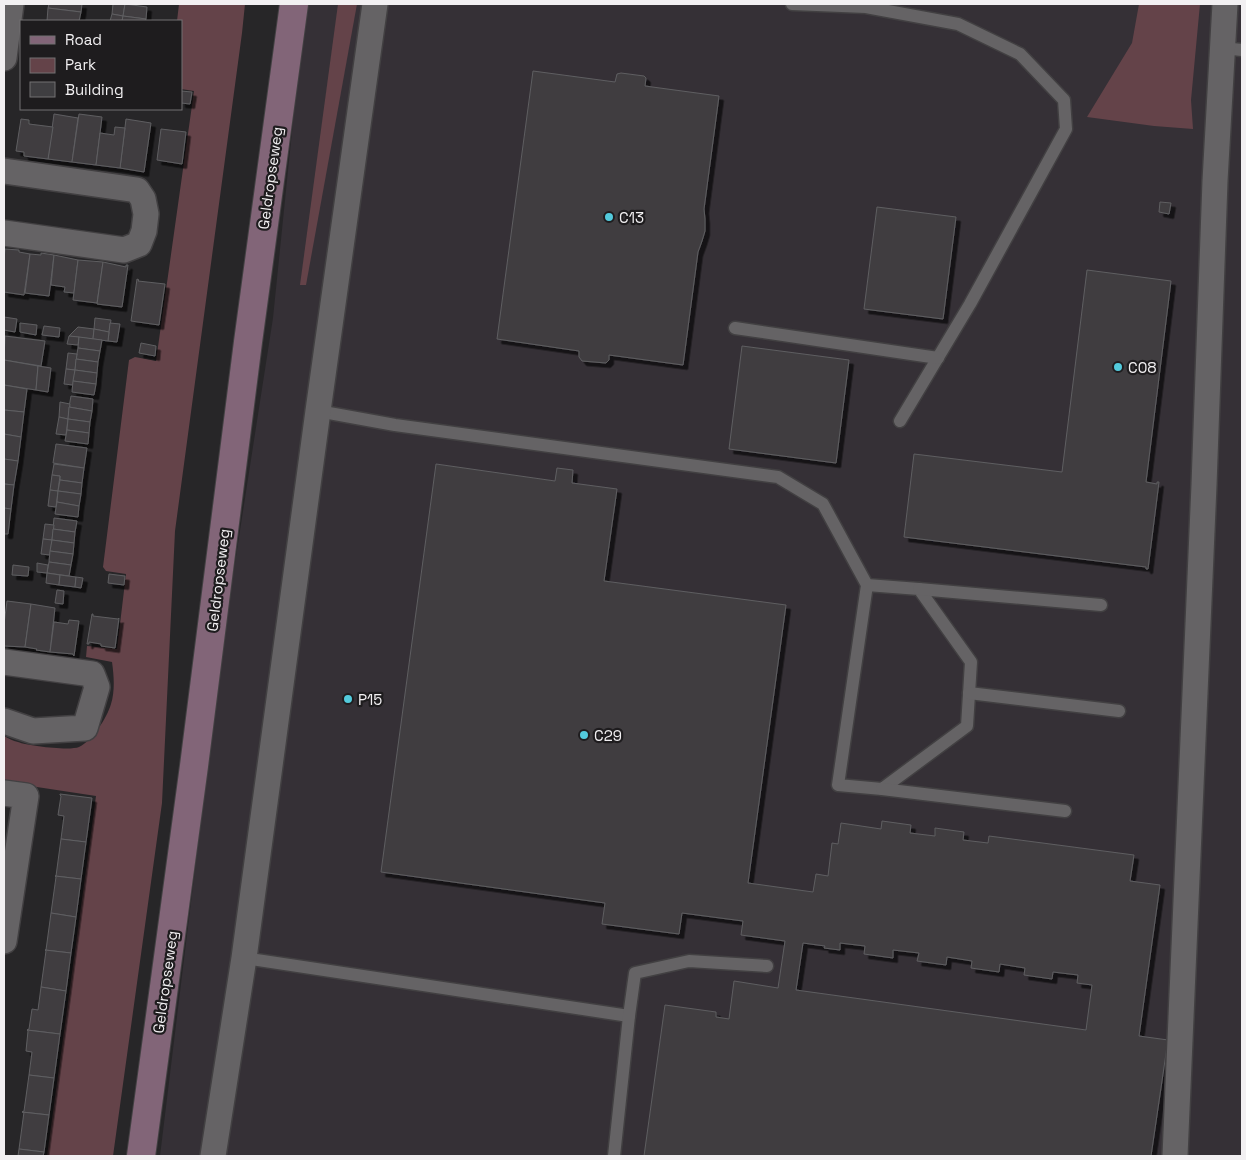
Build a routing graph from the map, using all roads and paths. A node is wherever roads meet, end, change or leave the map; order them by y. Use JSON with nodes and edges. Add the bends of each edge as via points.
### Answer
{"nodes":[{"id":1,"x":11,"y":4,"type":"edge"},
{"id":2,"x":294,"y":4,"type":"edge"},
{"id":3,"x":375,"y":4,"type":"edge"},
{"id":4,"x":792,"y":4,"type":"edge"},
{"id":5,"x":1225,"y":4,"type":"edge"},
{"id":6,"x":866,"y":5,"type":"edge"},
{"id":7,"x":1232,"y":49,"type":"edge"},
{"id":8,"x":4,"y":58,"type":"edge"},
{"id":9,"x":4,"y":171,"type":"edge"},
{"id":10,"x":4,"y":233,"type":"edge"},
{"id":11,"x":735,"y":328,"type":"dead end"},
{"id":12,"x":938,"y":358,"type":"junction"},
{"id":13,"x":318,"y":411,"type":"junction"},
{"id":14,"x":900,"y":420,"type":"dead end"},
{"id":15,"x":867,"y":585,"type":"junction"},
{"id":16,"x":919,"y":589,"type":"junction"},
{"id":17,"x":1101,"y":605,"type":"dead end"},
{"id":18,"x":4,"y":662,"type":"edge"},
{"id":19,"x":969,"y":693,"type":"junction"},
{"id":20,"x":1119,"y":711,"type":"dead end"},
{"id":21,"x":4,"y":721,"type":"edge"},
{"id":22,"x":882,"y":789,"type":"junction"},
{"id":23,"x":4,"y":793,"type":"edge"},
{"id":24,"x":1065,"y":811,"type":"dead end"},
{"id":25,"x":4,"y":941,"type":"edge"},
{"id":26,"x":244,"y":958,"type":"junction"},
{"id":27,"x":767,"y":966,"type":"dead end"},
{"id":28,"x":629,"y":1016,"type":"junction"},
{"id":29,"x":142,"y":1156,"type":"edge"},
{"id":30,"x":213,"y":1156,"type":"edge"},
{"id":31,"x":614,"y":1156,"type":"edge"},
{"id":32,"x":1175,"y":1156,"type":"edge"}],
"edges":[{"from":1,"to":8,"type":"street"},
{"from":2,"to":29,"type":"main road","name":"Geldropseweg"},
{"from":3,"to":13,"type":"street"},
{"from":4,"to":6,"type":"lane"},
{"from":5,"to":7,"type":"street"},
{"from":6,"to":12,"type":"lane","via":[[958,24],[1020,54],[1064,100],[1066,129]]},
{"from":7,"to":32,"type":"street","via":[[1215,181]]},
{"from":9,"to":10,"type":"street","via":[[137,190],[146,214],[139,244],[124,250]]},
{"from":11,"to":12,"type":"lane"},
{"from":12,"to":14,"type":"lane"},
{"from":13,"to":15,"type":"lane","via":[[395,425],[778,477],[823,504]]},
{"from":13,"to":26,"type":"street"},
{"from":15,"to":16,"type":"lane"},
{"from":15,"to":22,"type":"lane","via":[[838,785]]},
{"from":16,"to":17,"type":"lane"},
{"from":16,"to":19,"type":"lane","via":[[971,662]]},
{"from":18,"to":21,"type":"street","via":[[92,674],[97,687],[84,728],[34,731]]},
{"from":19,"to":20,"type":"lane"},
{"from":19,"to":22,"type":"lane","via":[[967,726]]},
{"from":22,"to":24,"type":"lane"},
{"from":23,"to":25,"type":"street","via":[[26,796]]},
{"from":26,"to":28,"type":"lane"},
{"from":26,"to":30,"type":"street"},
{"from":27,"to":28,"type":"lane","via":[[689,961],[635,973]]},
{"from":28,"to":31,"type":"lane"}]}
